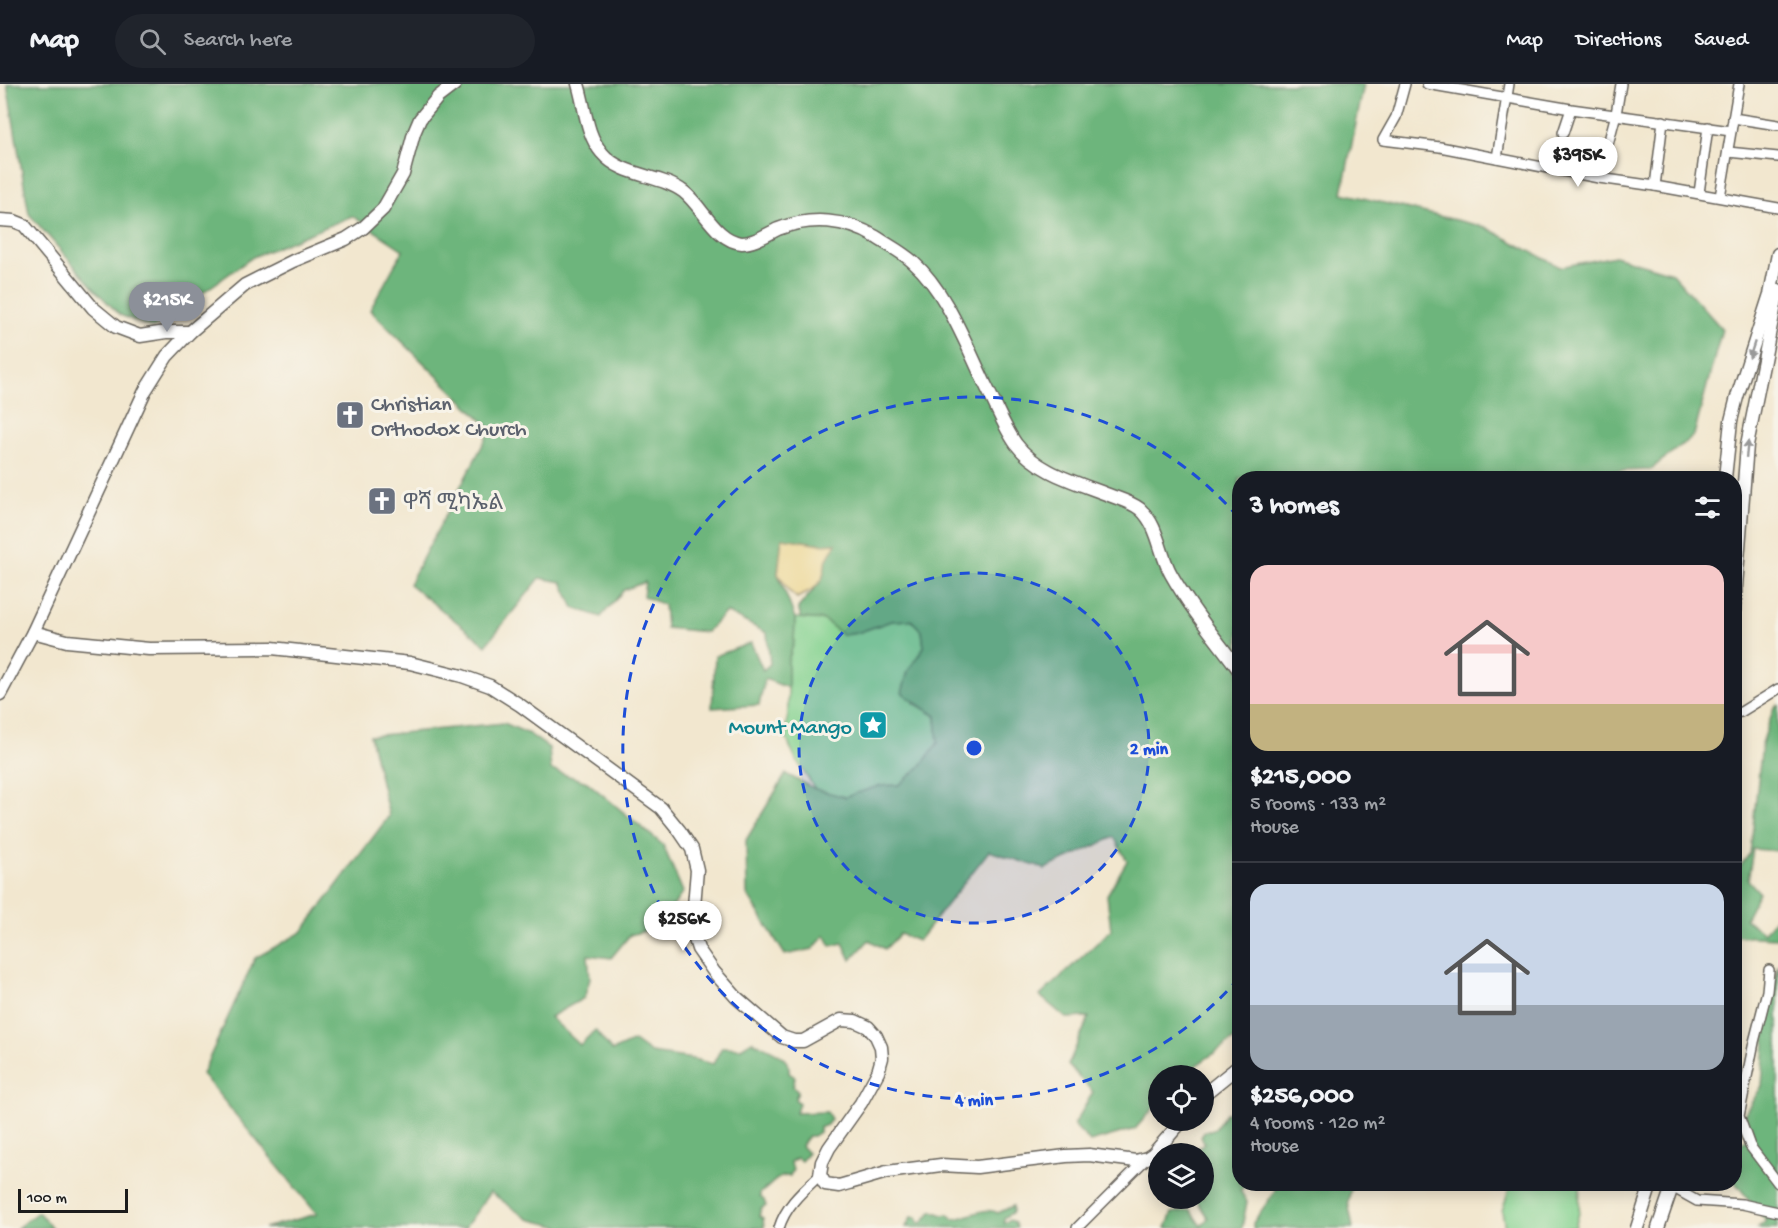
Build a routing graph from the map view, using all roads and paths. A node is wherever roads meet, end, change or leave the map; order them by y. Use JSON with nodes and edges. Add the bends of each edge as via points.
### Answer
{"nodes":[{"id":1,"x":455,"y":84,"type":"edge"},
{"id":2,"x":578,"y":84,"type":"edge"},
{"id":3,"x":1405,"y":84,"type":"edge"},
{"id":4,"x":1427,"y":84,"type":"edge"},
{"id":5,"x":1509,"y":84,"type":"edge"},
{"id":6,"x":1621,"y":84,"type":"edge"},
{"id":7,"x":1739,"y":84,"type":"edge"},
{"id":8,"x":1507,"y":99,"type":"junction"},
{"id":9,"x":1571,"y":109,"type":"junction"},
{"id":10,"x":1616,"y":114,"type":"junction"},
{"id":11,"x":1733,"y":118,"type":"junction"},
{"id":12,"x":1663,"y":121,"type":"junction"},
{"id":13,"x":1778,"y":125,"type":"edge"},
{"id":14,"x":1708,"y":128,"type":"junction"},
{"id":15,"x":1731,"y":131,"type":"junction"},
{"id":16,"x":1563,"y":133,"type":"dead end"},
{"id":17,"x":1728,"y":152,"type":"junction"},
{"id":18,"x":1778,"y":157,"type":"edge"},
{"id":19,"x":1497,"y":158,"type":"junction"},
{"id":20,"x":1599,"y":178,"type":"junction"},
{"id":21,"x":1655,"y":186,"type":"junction"},
{"id":22,"x":1699,"y":193,"type":"junction"},
{"id":23,"x":1720,"y":197,"type":"junction"},
{"id":24,"x":1778,"y":208,"type":"edge"},
{"id":25,"x":0,"y":220,"type":"edge"},
{"id":26,"x":1778,"y":254,"type":"edge"},
{"id":27,"x":1775,"y":293,"type":"edge"},
{"id":28,"x":190,"y":332,"type":"junction"},
{"id":29,"x":1726,"y":471,"type":"edge"},
{"id":30,"x":1742,"y":484,"type":"edge"},
{"id":31,"x":33,"y":633,"type":"junction"},
{"id":32,"x":1232,"y":660,"type":"edge"},
{"id":33,"x":1778,"y":689,"type":"edge"},
{"id":34,"x":0,"y":694,"type":"edge"},
{"id":35,"x":1742,"y":711,"type":"edge"},
{"id":36,"x":1769,"y":970,"type":"dead end"},
{"id":37,"x":1232,"y":1072,"type":"edge"},
{"id":38,"x":1214,"y":1086,"type":"edge"},
{"id":39,"x":1742,"y":1101,"type":"edge"},
{"id":40,"x":1742,"y":1124,"type":"edge"},
{"id":41,"x":1173,"y":1131,"type":"edge"},
{"id":42,"x":1147,"y":1158,"type":"junction"},
{"id":43,"x":820,"y":1175,"type":"junction"},
{"id":44,"x":1778,"y":1183,"type":"edge"},
{"id":45,"x":1649,"y":1191,"type":"edge"},
{"id":46,"x":1670,"y":1191,"type":"edge"},
{"id":47,"x":1681,"y":1191,"type":"edge"},
{"id":48,"x":1778,"y":1212,"type":"edge"},
{"id":49,"x":779,"y":1228,"type":"edge"},
{"id":50,"x":1077,"y":1228,"type":"edge"},
{"id":51,"x":1637,"y":1228,"type":"edge"},
{"id":52,"x":1658,"y":1228,"type":"edge"}],
"edges":[{"from":1,"to":28,"type":"main road","via":[[420,119],[393,194],[363,228],[245,285]]},
{"from":2,"to":32,"type":"main road","via":[[594,139],[607,159],[687,194],[727,238],[742,243],[808,220],[841,223],[860,228],[913,261],[944,301],[1016,443],[1041,467],[1139,508],[1155,530],[1170,572]]},
{"from":3,"to":19,"type":"street","via":[[1399,111],[1383,140]]},
{"from":4,"to":8,"type":"street"},
{"from":5,"to":8,"type":"street"},
{"from":6,"to":10,"type":"street"},
{"from":7,"to":11,"type":"street"},
{"from":8,"to":9,"type":"street"},
{"from":8,"to":19,"type":"street"},
{"from":9,"to":10,"type":"street"},
{"from":9,"to":16,"type":"street"},
{"from":10,"to":12,"type":"street"},
{"from":10,"to":20,"type":"street"},
{"from":11,"to":13,"type":"street"},
{"from":11,"to":15,"type":"street"},
{"from":12,"to":14,"type":"street"},
{"from":12,"to":21,"type":"street"},
{"from":14,"to":15,"type":"street"},
{"from":14,"to":22,"type":"street"},
{"from":15,"to":17,"type":"street"},
{"from":17,"to":18,"type":"street"},
{"from":17,"to":23,"type":"street"},
{"from":19,"to":20,"type":"street"},
{"from":20,"to":21,"type":"street"},
{"from":21,"to":22,"type":"street"},
{"from":22,"to":23,"type":"street"},
{"from":23,"to":24,"type":"street"},
{"from":25,"to":28,"type":"main road","via":[[24,225],[93,308],[116,327],[140,336]]},
{"from":26,"to":27,"type":"main road"},
{"from":27,"to":29,"type":"main road","one_way":true,"via":[[1737,396]]},
{"from":30,"to":27,"type":"main road","one_way":true},
{"from":28,"to":31,"type":"main road","via":[[166,356],[146,391]]},
{"from":31,"to":34,"type":"main road"},
{"from":31,"to":43,"type":"main road","via":[[66,641],[148,649],[272,648],[410,663],[490,686],[520,705],[661,808],[679,830],[692,849],[696,870],[692,930],[698,949],[743,1004],[782,1037],[794,1041],[803,1041],[841,1020],[855,1021],[876,1036],[882,1058],[878,1072],[829,1148]]},
{"from":33,"to":35,"type":"street"},
{"from":36,"to":39,"type":"street"},
{"from":37,"to":38,"type":"main road"},
{"from":40,"to":44,"type":"street","via":[[1750,1146]]},
{"from":41,"to":42,"type":"main road"},
{"from":42,"to":43,"type":"main road","via":[[1136,1161],[1097,1155],[1066,1156],[977,1167],[941,1165],[887,1172],[839,1186],[825,1184]]},
{"from":42,"to":50,"type":"street"},
{"from":43,"to":49,"type":"street","via":[[783,1214]]},
{"from":45,"to":51,"type":"main road"},
{"from":46,"to":52,"type":"main road"},
{"from":47,"to":48,"type":"street","via":[[1697,1201],[1742,1204]]}]}
